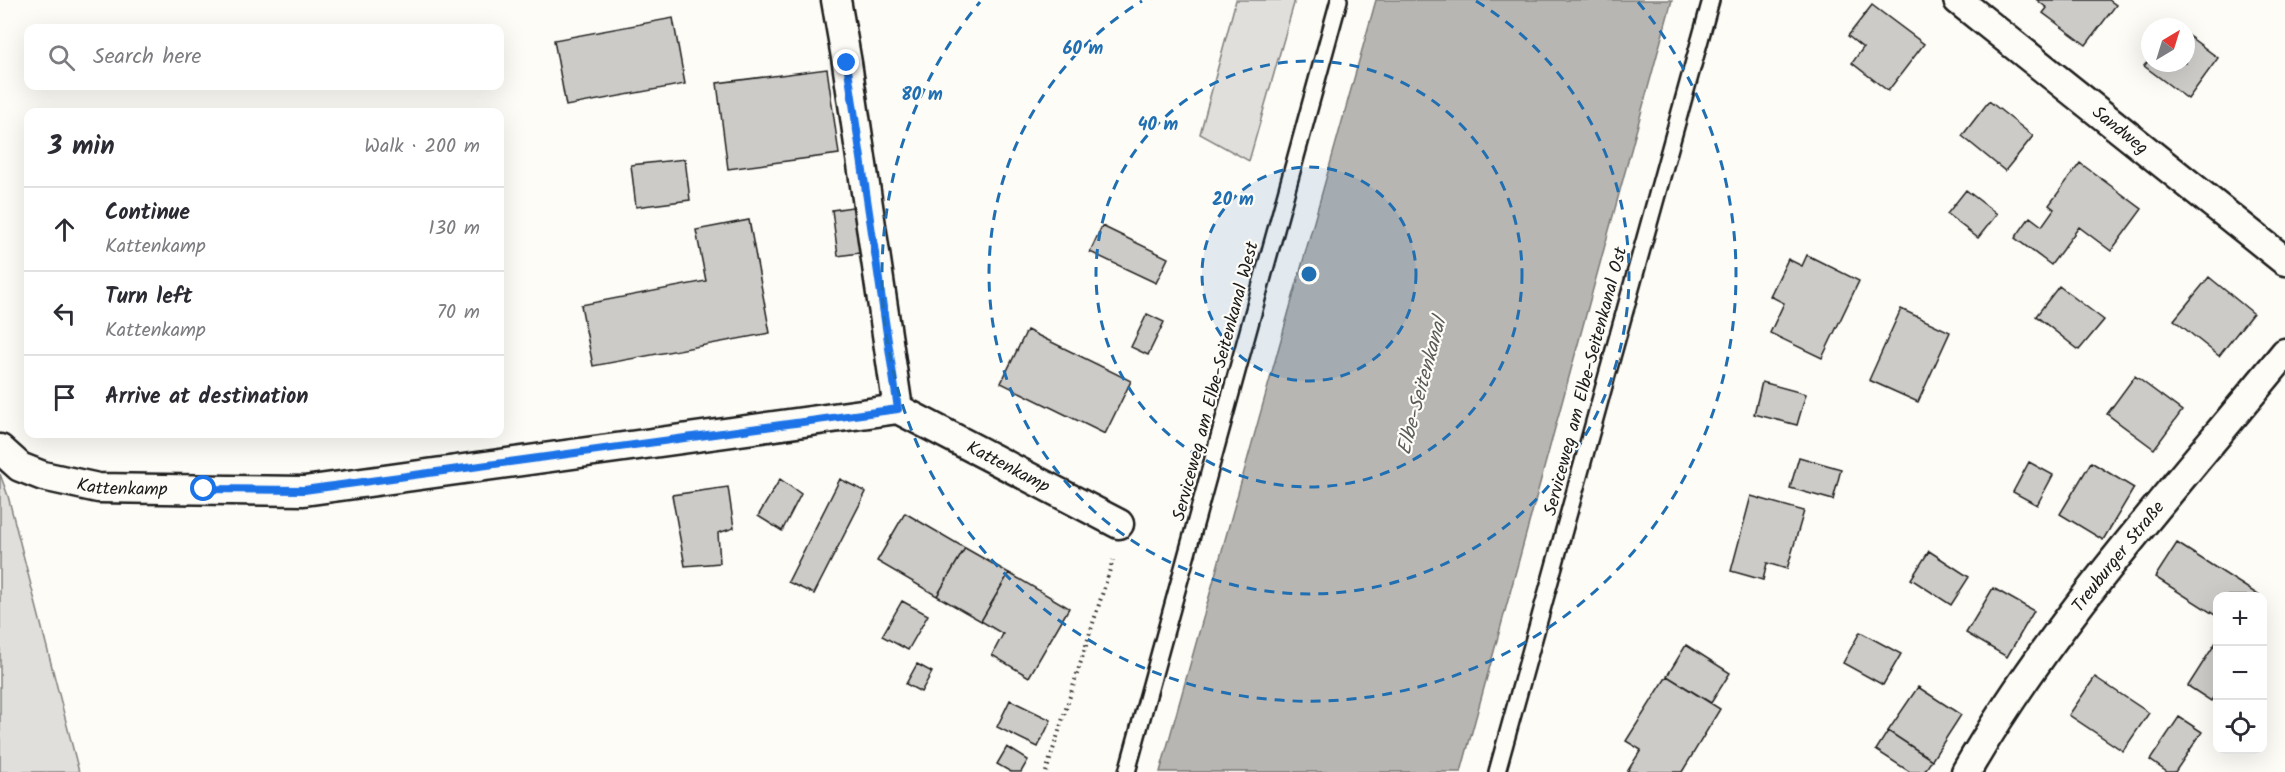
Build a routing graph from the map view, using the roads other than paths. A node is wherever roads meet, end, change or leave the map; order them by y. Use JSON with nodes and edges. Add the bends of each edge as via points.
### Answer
{"nodes":[{"id":1,"x":836,"y":0,"type":"edge"},
{"id":2,"x":1339,"y":0,"type":"edge"},
{"id":3,"x":1711,"y":0,"type":"edge"},
{"id":4,"x":1958,"y":0,"type":"edge"},
{"id":5,"x":2285,"y":261,"type":"edge"},
{"id":6,"x":2285,"y":353,"type":"edge"},
{"id":7,"x":898,"y":409,"type":"junction"},
{"id":8,"x":0,"y":449,"type":"edge"},
{"id":9,"x":1119,"y":524,"type":"dead end"},
{"id":10,"x":1127,"y":772,"type":"edge"},
{"id":11,"x":1497,"y":772,"type":"edge"},
{"id":12,"x":1966,"y":772,"type":"edge"}],
"edges":[{"from":1,"to":7,"type":"street"},
{"from":2,"to":10,"type":"lane","name":"Serviceweg am Elbe-Seitenkanal West"},
{"from":3,"to":11,"type":"lane","name":"Serviceweg am Elbe-Seitenkanal Ost"},
{"from":4,"to":5,"type":"street","name":"Sandweg"},
{"from":6,"to":12,"type":"street","name":"Treuburger Straße","via":[[2050,642]]},
{"from":7,"to":8,"type":"street","name":"Kattenkamp","via":[[304,490],[98,488],[20,467]]},
{"from":7,"to":9,"type":"street","name":"Kattenkamp"}]}
